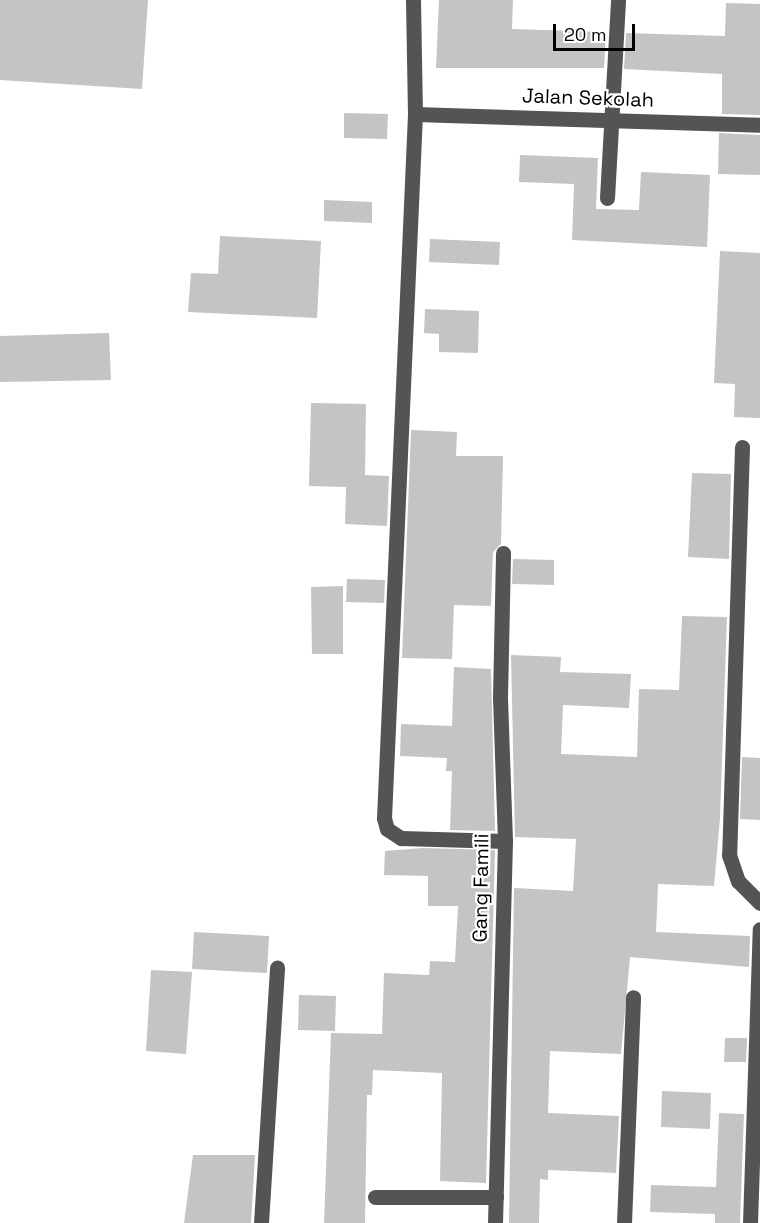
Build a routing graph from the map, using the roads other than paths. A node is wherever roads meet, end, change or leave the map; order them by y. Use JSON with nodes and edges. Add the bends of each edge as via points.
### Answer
{"nodes":[{"id":1,"x":413,"y":0,"type":"edge"},
{"id":2,"x":618,"y":0,"type":"edge"},
{"id":3,"x":415,"y":114,"type":"junction"},
{"id":4,"x":613,"y":119,"type":"junction"},
{"id":5,"x":760,"y":125,"type":"edge"},
{"id":6,"x":607,"y":198,"type":"dead end"},
{"id":7,"x":742,"y":447,"type":"dead end"},
{"id":8,"x":503,"y":553,"type":"dead end"},
{"id":9,"x":505,"y":841,"type":"junction"},
{"id":10,"x":760,"y":903,"type":"edge"},
{"id":11,"x":760,"y":929,"type":"edge"},
{"id":12,"x":276,"y":967,"type":"dead end"},
{"id":13,"x":633,"y":997,"type":"dead end"},
{"id":14,"x":375,"y":1197,"type":"dead end"},
{"id":15,"x":496,"y":1197,"type":"junction"},
{"id":16,"x":261,"y":1223,"type":"edge"},
{"id":17,"x":495,"y":1223,"type":"edge"},
{"id":18,"x":624,"y":1223,"type":"edge"},
{"id":19,"x":750,"y":1223,"type":"edge"}],
"edges":[{"from":1,"to":3,"type":"street"},
{"from":2,"to":4,"type":"street"},
{"from":3,"to":4,"type":"street","name":"Jalan Sekolah"},
{"from":3,"to":9,"type":"street","via":[[384,818],[387,830],[401,838]]},
{"from":4,"to":5,"type":"street","name":"Jalan Sekolah"},
{"from":4,"to":6,"type":"street"},
{"from":7,"to":10,"type":"street","via":[[729,855],[738,881]]},
{"from":8,"to":9,"type":"street","name":"Gang Famili","via":[[500,698]]},
{"from":9,"to":15,"type":"street","name":"Gang Famili"},
{"from":11,"to":19,"type":"street"},
{"from":12,"to":16,"type":"street"},
{"from":13,"to":18,"type":"street"},
{"from":14,"to":15,"type":"street"},
{"from":15,"to":17,"type":"street","name":"Gang Famili"}]}
